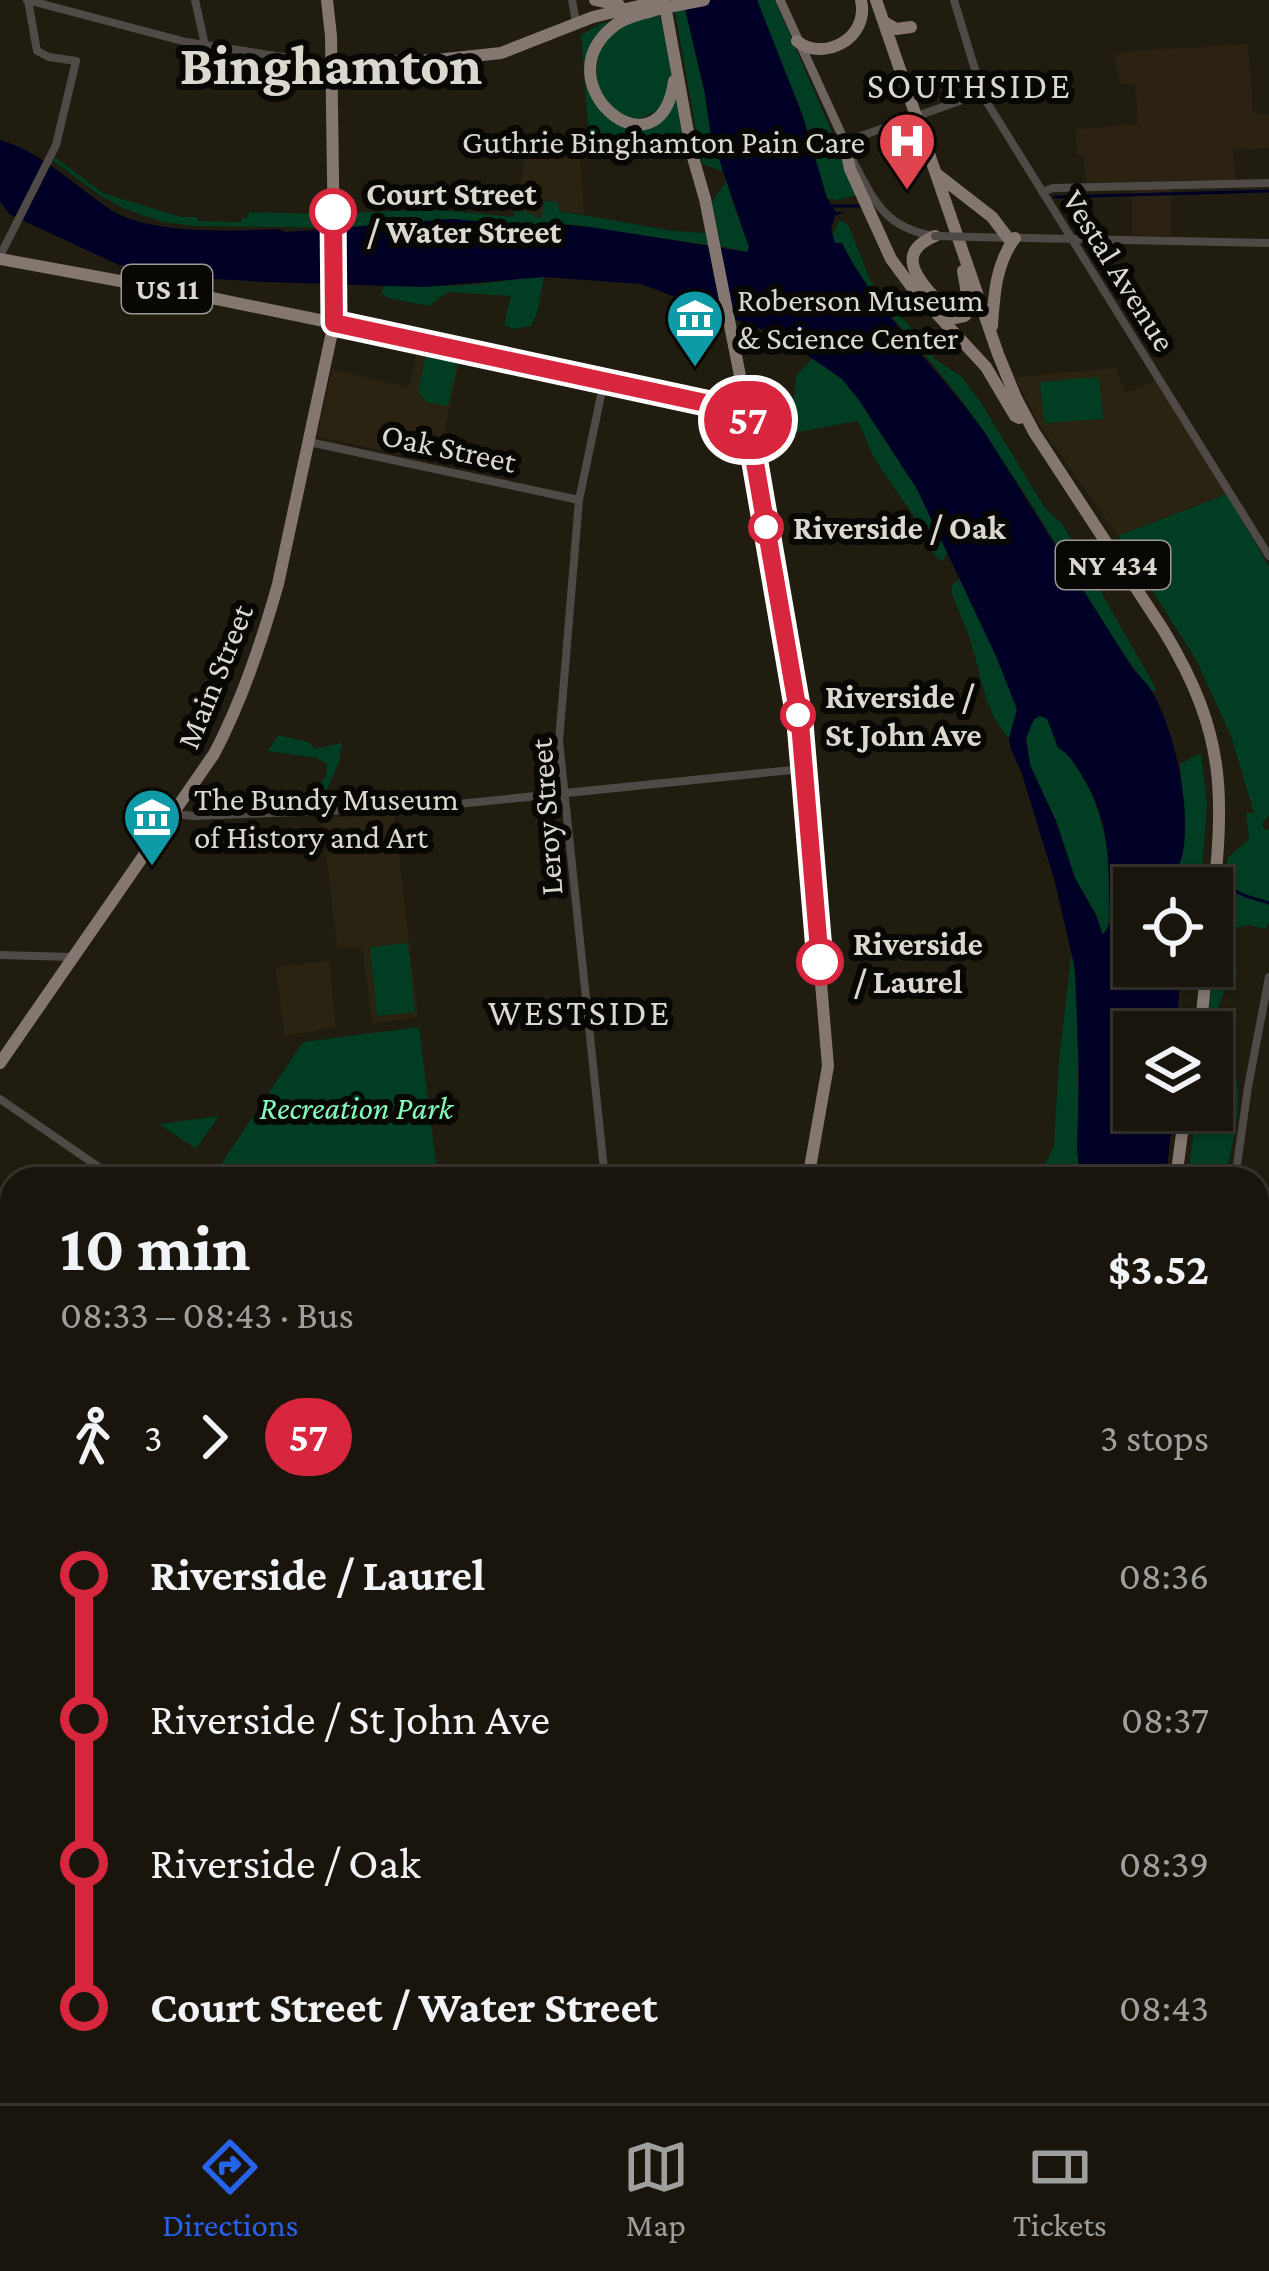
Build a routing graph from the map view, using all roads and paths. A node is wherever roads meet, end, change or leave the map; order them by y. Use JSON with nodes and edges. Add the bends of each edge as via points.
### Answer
{"nodes":[{"id":1,"x":27,"y":0,"type":"edge"},
{"id":2,"x":196,"y":0,"type":"edge"},
{"id":3,"x":329,"y":0,"type":"edge"},
{"id":4,"x":572,"y":0,"type":"edge"},
{"id":5,"x":596,"y":0,"type":"edge"},
{"id":6,"x":704,"y":0,"type":"edge"},
{"id":7,"x":780,"y":0,"type":"edge"},
{"id":8,"x":869,"y":0,"type":"edge"},
{"id":9,"x":954,"y":0,"type":"edge"},
{"id":10,"x":661,"y":2,"type":"edge"},
{"id":11,"x":884,"y":22,"type":"junction"},
{"id":12,"x":576,"y":24,"type":"junction"},
{"id":13,"x":797,"y":41,"type":"junction"},
{"id":14,"x":672,"y":44,"type":"junction"},
{"id":15,"x":892,"y":44,"type":"junction"},
{"id":16,"x":205,"y":45,"type":"junction"},
{"id":17,"x":818,"y":49,"type":"junction"},
{"id":18,"x":436,"y":60,"type":"junction"},
{"id":19,"x":330,"y":64,"type":"junction"},
{"id":20,"x":808,"y":64,"type":"junction"},
{"id":21,"x":982,"y":93,"type":"junction"},
{"id":22,"x":913,"y":116,"type":"junction"},
{"id":23,"x":844,"y":140,"type":"junction"},
{"id":24,"x":697,"y":167,"type":"junction"},
{"id":25,"x":934,"y":169,"type":"junction"},
{"id":26,"x":1269,"y":183,"type":"edge"},
{"id":27,"x":1042,"y":192,"type":"junction"},
{"id":28,"x":935,"y":236,"type":"junction"},
{"id":29,"x":1011,"y":238,"type":"junction"},
{"id":30,"x":1072,"y":238,"type":"junction"},
{"id":31,"x":1269,"y":243,"type":"edge"},
{"id":32,"x":2,"y":254,"type":"edge"},
{"id":33,"x":962,"y":270,"type":"junction"},
{"id":34,"x":334,"y":323,"type":"junction"},
{"id":35,"x":995,"y":345,"type":"junction"},
{"id":36,"x":604,"y":381,"type":"joint"},
{"id":37,"x":745,"y":405,"type":"junction"},
{"id":38,"x":1019,"y":418,"type":"junction"},
{"id":39,"x":309,"y":442,"type":"junction"},
{"id":40,"x":579,"y":500,"type":"junction"},
{"id":41,"x":1269,"y":556,"type":"edge"},
{"id":42,"x":804,"y":769,"type":"junction"},
{"id":43,"x":563,"y":793,"type":"junction"},
{"id":44,"x":174,"y":814,"type":"junction"},
{"id":45,"x":1209,"y":867,"type":"edge"},
{"id":46,"x":1217,"y":867,"type":"edge"},
{"id":47,"x":0,"y":955,"type":"edge"},
{"id":48,"x":74,"y":957,"type":"junction"},
{"id":49,"x":1269,"y":977,"type":"edge"},
{"id":50,"x":0,"y":1064,"type":"edge"},
{"id":51,"x":0,"y":1099,"type":"edge"},
{"id":52,"x":1186,"y":1131,"type":"edge"},
{"id":53,"x":99,"y":1167,"type":"edge"},
{"id":54,"x":604,"y":1167,"type":"edge"},
{"id":55,"x":808,"y":1167,"type":"edge"},
{"id":56,"x":1181,"y":1167,"type":"edge"},
{"id":57,"x":1237,"y":1167,"type":"edge"}],
"edges":[{"from":1,"to":16,"type":"street"},
{"from":1,"to":32,"type":"street","via":[[35,49],[76,62],[52,154]]},
{"from":2,"to":16,"type":"street"},
{"from":3,"to":19,"type":"main road","name":"Main Street"},
{"from":4,"to":12,"type":"street"},
{"from":5,"to":10,"type":"main road"},
{"from":6,"to":10,"type":"main road","bridge":true},
{"from":7,"to":13,"type":"main road"},
{"from":8,"to":11,"type":"main road","number":"NY 434"},
{"from":8,"to":17,"type":"main road","via":[[858,31]]},
{"from":8,"to":22,"type":"main road","number":"NY 434"},
{"from":9,"to":21,"type":"street","name":"Vestal Avenue"},
{"from":10,"to":12,"type":"main road"},
{"from":10,"to":14,"type":"main road"},
{"from":10,"to":14,"type":"main road","via":[[616,24],[597,47],[592,81],[608,113],[637,124],[662,113],[674,89]]},
{"from":10,"to":18,"type":"main road","via":[[504,60]]},
{"from":10,"to":24,"type":"main road"},
{"from":11,"to":15,"type":"main road","number":"NY 434"},
{"from":11,"to":15,"type":"main road","via":[[911,27]]},
{"from":12,"to":18,"type":"main road","via":[[512,51]]},
{"from":13,"to":17,"type":"main road"},
{"from":13,"to":20,"type":"main road"},
{"from":14,"to":24,"type":"main road"},
{"from":15,"to":22,"type":"main road","number":"NY 434"},
{"from":16,"to":19,"type":"street"},
{"from":17,"to":20,"type":"main road"},
{"from":18,"to":19,"type":"main road"},
{"from":19,"to":34,"type":"main road","name":"Main Street"},
{"from":20,"to":23,"type":"main road"},
{"from":21,"to":22,"type":"street"},
{"from":21,"to":27,"type":"street","name":"Vestal Avenue"},
{"from":22,"to":23,"type":"street"},
{"from":22,"to":25,"type":"main road","number":"NY 434"},
{"from":22,"to":33,"type":"main road","number":"NY 434"},
{"from":23,"to":28,"type":"street","via":[[884,213]]},
{"from":23,"to":38,"type":"main road","via":[[889,256],[986,367]]},
{"from":24,"to":37,"type":"main road"},
{"from":25,"to":29,"type":"main road"},
{"from":25,"to":35,"type":"main road","number":"NY 434"},
{"from":26,"to":27,"type":"street"},
{"from":27,"to":30,"type":"street","name":"Vestal Avenue"},
{"from":28,"to":29,"type":"street","bridge":true},
{"from":28,"to":33,"type":"main road","via":[[916,248],[913,267],[957,318],[969,307]]},
{"from":29,"to":30,"type":"street"},
{"from":29,"to":35,"type":"main road","via":[[998,274]]},
{"from":30,"to":31,"type":"street"},
{"from":30,"to":41,"type":"street","name":"Vestal Avenue"},
{"from":32,"to":34,"type":"main road","number":"US 11"},
{"from":33,"to":38,"type":"main road","number":"NY 434"},
{"from":34,"to":39,"type":"main road","name":"Main Street"},
{"from":35,"to":46,"type":"main road","number":"NY 434","via":[[1024,415],[1194,684],[1220,790]]},
{"from":36,"to":37,"type":"main road"},
{"from":36,"to":40,"type":"street","name":"Leroy Street"},
{"from":37,"to":42,"type":"main road"},
{"from":38,"to":45,"type":"main road","number":"NY 434","via":[[1161,638],[1196,707],[1214,796]]},
{"from":39,"to":40,"type":"street","name":"Oak Street"},
{"from":39,"to":44,"type":"main road","name":"Main Street","via":[[267,622],[221,740]]},
{"from":40,"to":43,"type":"street","name":"Leroy Street","via":[[559,741]]},
{"from":42,"to":43,"type":"street"},
{"from":42,"to":55,"type":"main road","via":[[828,1066]]},
{"from":43,"to":44,"type":"street","via":[[413,808]]},
{"from":43,"to":54,"type":"street","name":"Leroy Street"},
{"from":44,"to":48,"type":"main road","name":"Main Street"},
{"from":47,"to":48,"type":"street"},
{"from":48,"to":50,"type":"main road","name":"Main Street"},
{"from":49,"to":57,"type":"street"},
{"from":51,"to":53,"type":"street"},
{"from":52,"to":56,"type":"main road"}]}
